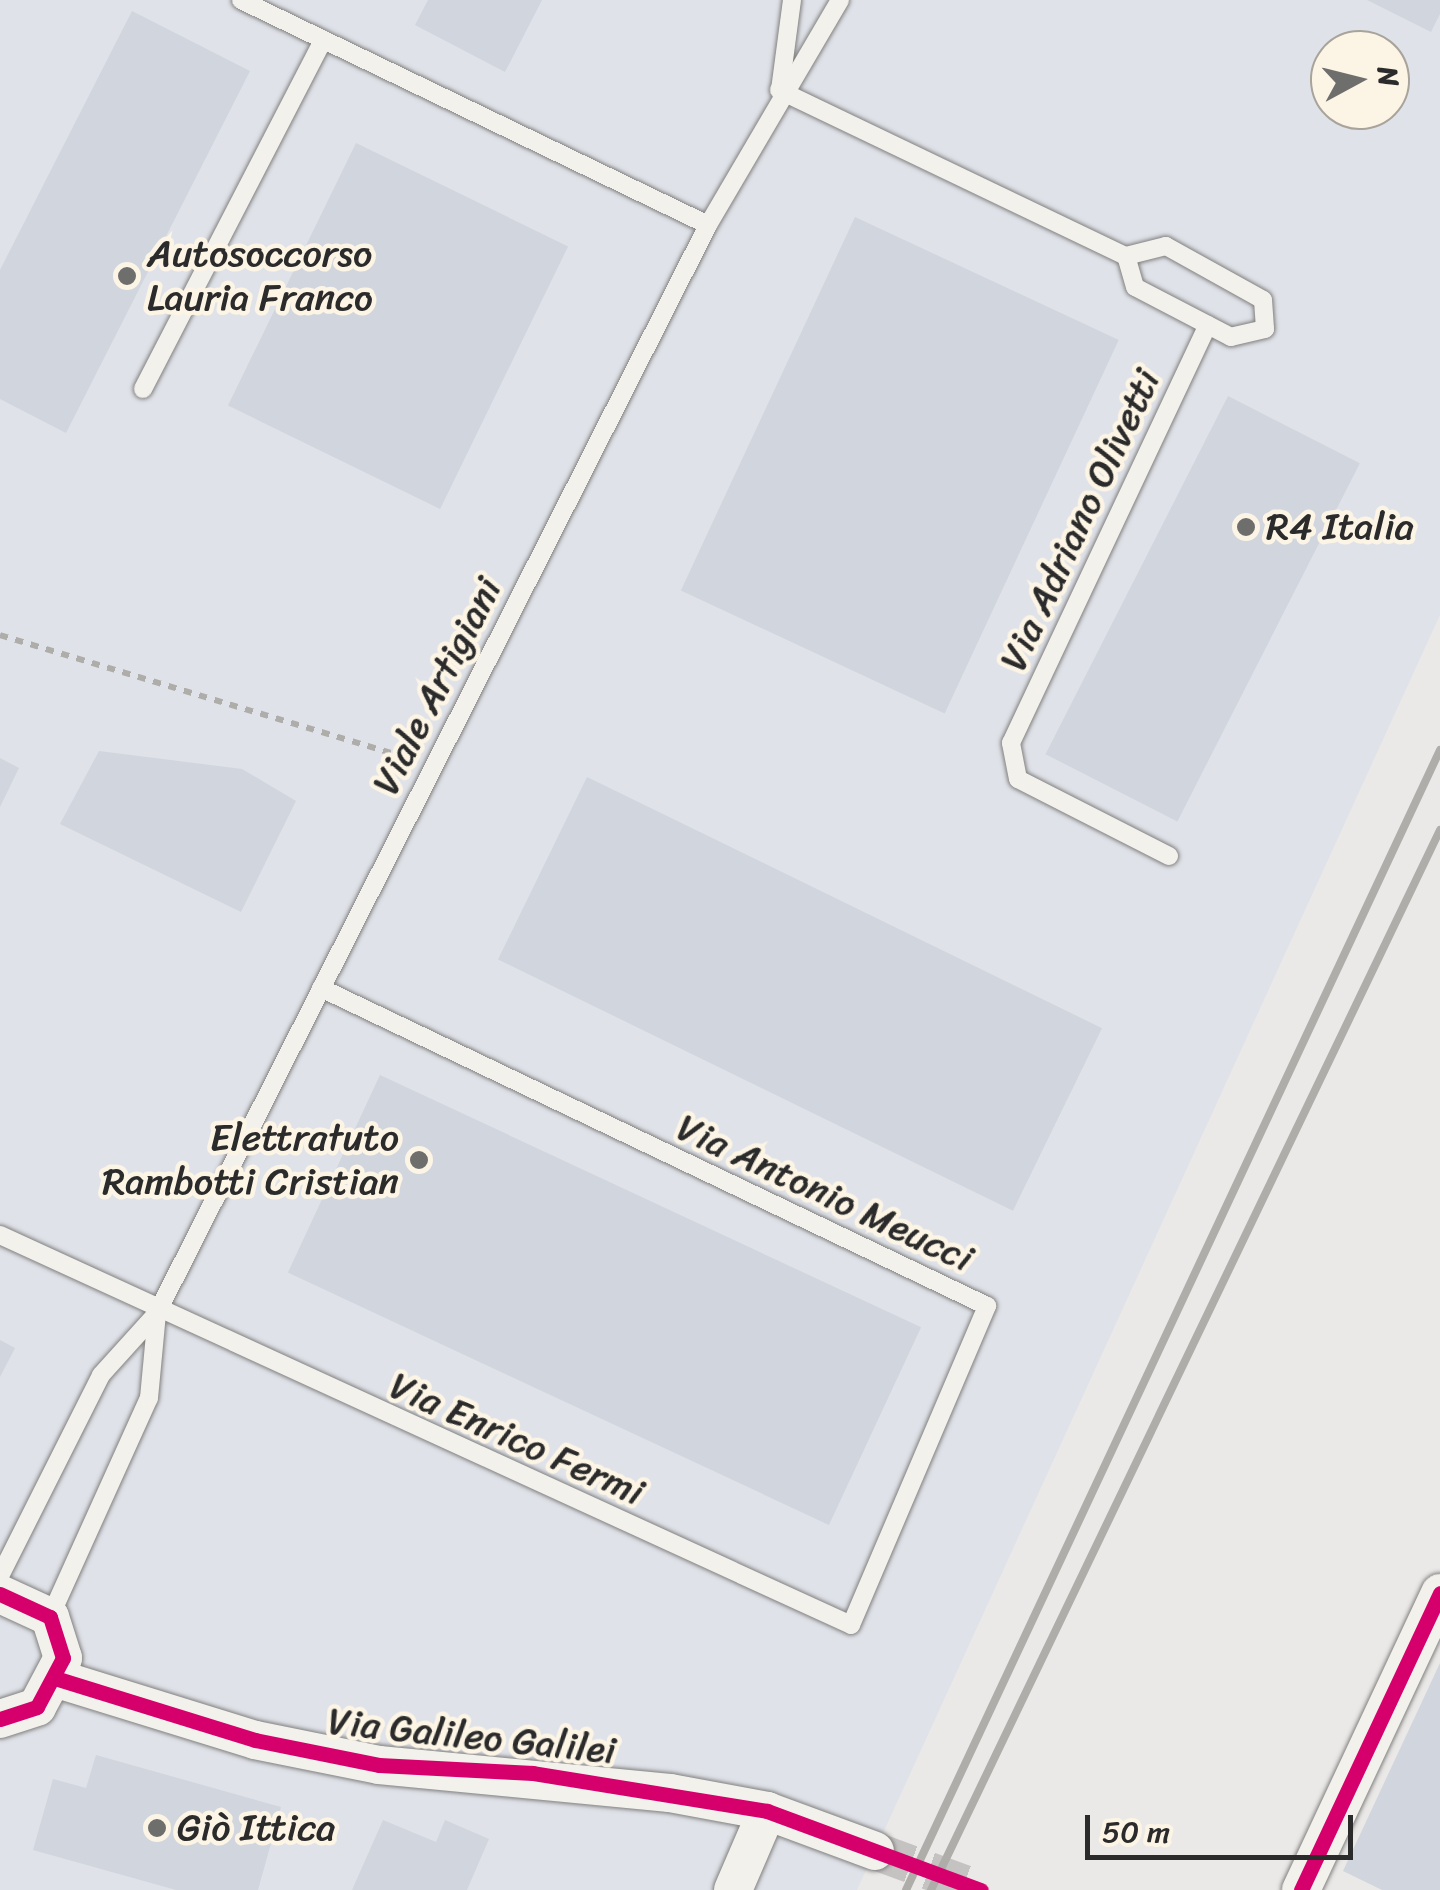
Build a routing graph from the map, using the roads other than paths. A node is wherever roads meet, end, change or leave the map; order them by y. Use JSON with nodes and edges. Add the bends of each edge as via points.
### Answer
{"nodes":[{"id":1,"x":241,"y":0,"type":"edge"},
{"id":2,"x":792,"y":0,"type":"edge"},
{"id":3,"x":840,"y":0,"type":"edge"},
{"id":4,"x":323,"y":40,"type":"junction"},
{"id":5,"x":780,"y":90,"type":"junction"},
{"id":6,"x":708,"y":224,"type":"junction"},
{"id":7,"x":1126,"y":256,"type":"junction"},
{"id":8,"x":1208,"y":325,"type":"junction"},
{"id":9,"x":142,"y":390,"type":"dead end"},
{"id":10,"x":1169,"y":856,"type":"dead end"},
{"id":11,"x":320,"y":988,"type":"junction"},
{"id":12,"x":0,"y":1235,"type":"edge"},
{"id":13,"x":157,"y":1312,"type":"junction"},
{"id":14,"x":0,"y":1576,"type":"edge"},
{"id":15,"x":1440,"y":1592,"type":"edge"},
{"id":16,"x":0,"y":1594,"type":"edge"},
{"id":17,"x":50,"y":1618,"type":"junction"},
{"id":18,"x":851,"y":1626,"type":"joint"},
{"id":19,"x":58,"y":1679,"type":"junction"},
{"id":20,"x":0,"y":1719,"type":"edge"},
{"id":21,"x":768,"y":1811,"type":"junction"},
{"id":22,"x":875,"y":1851,"type":"tunnel mouth"},
{"id":23,"x":733,"y":1890,"type":"edge"},
{"id":24,"x":1301,"y":1890,"type":"edge"}],
"edges":[{"from":1,"to":4,"type":"lane"},
{"from":2,"to":5,"type":"lane"},
{"from":3,"to":5,"type":"lane","via":[[824,39]]},
{"from":4,"to":6,"type":"lane"},
{"from":4,"to":9,"type":"lane"},
{"from":5,"to":6,"type":"lane","name":"Viale Artigiani"},
{"from":5,"to":7,"type":"lane"},
{"from":6,"to":11,"type":"lane","name":"Viale Artigiani"},
{"from":7,"to":8,"type":"lane","via":[[1134,287]]},
{"from":7,"to":8,"type":"lane","via":[[1166,246],[1263,300],[1265,329],[1232,337]]},
{"from":8,"to":10,"type":"lane","name":"Via Adriano Olivetti","via":[[1011,742],[1018,779]]},
{"from":11,"to":13,"type":"lane","name":"Viale Artigiani"},
{"from":11,"to":18,"type":"lane","name":"Via Antonio Meucci","via":[[987,1306]]},
{"from":12,"to":13,"type":"lane","name":"Via Enrico Fermi"},
{"from":13,"to":14,"type":"lane","via":[[101,1375]]},
{"from":13,"to":17,"type":"lane","via":[[149,1398]]},
{"from":13,"to":18,"type":"lane","name":"Via Enrico Fermi"},
{"from":15,"to":24,"type":"street"},
{"from":16,"to":17,"type":"street"},
{"from":17,"to":19,"type":"street","via":[[63,1658]]},
{"from":19,"to":20,"type":"street","via":[[37,1707]]},
{"from":19,"to":21,"type":"street","name":"Via Galileo Galilei","via":[[254,1740],[379,1765],[533,1773]]},
{"from":21,"to":22,"type":"street","name":"Via Galileo Galilei"},
{"from":21,"to":23,"type":"street"}]}
